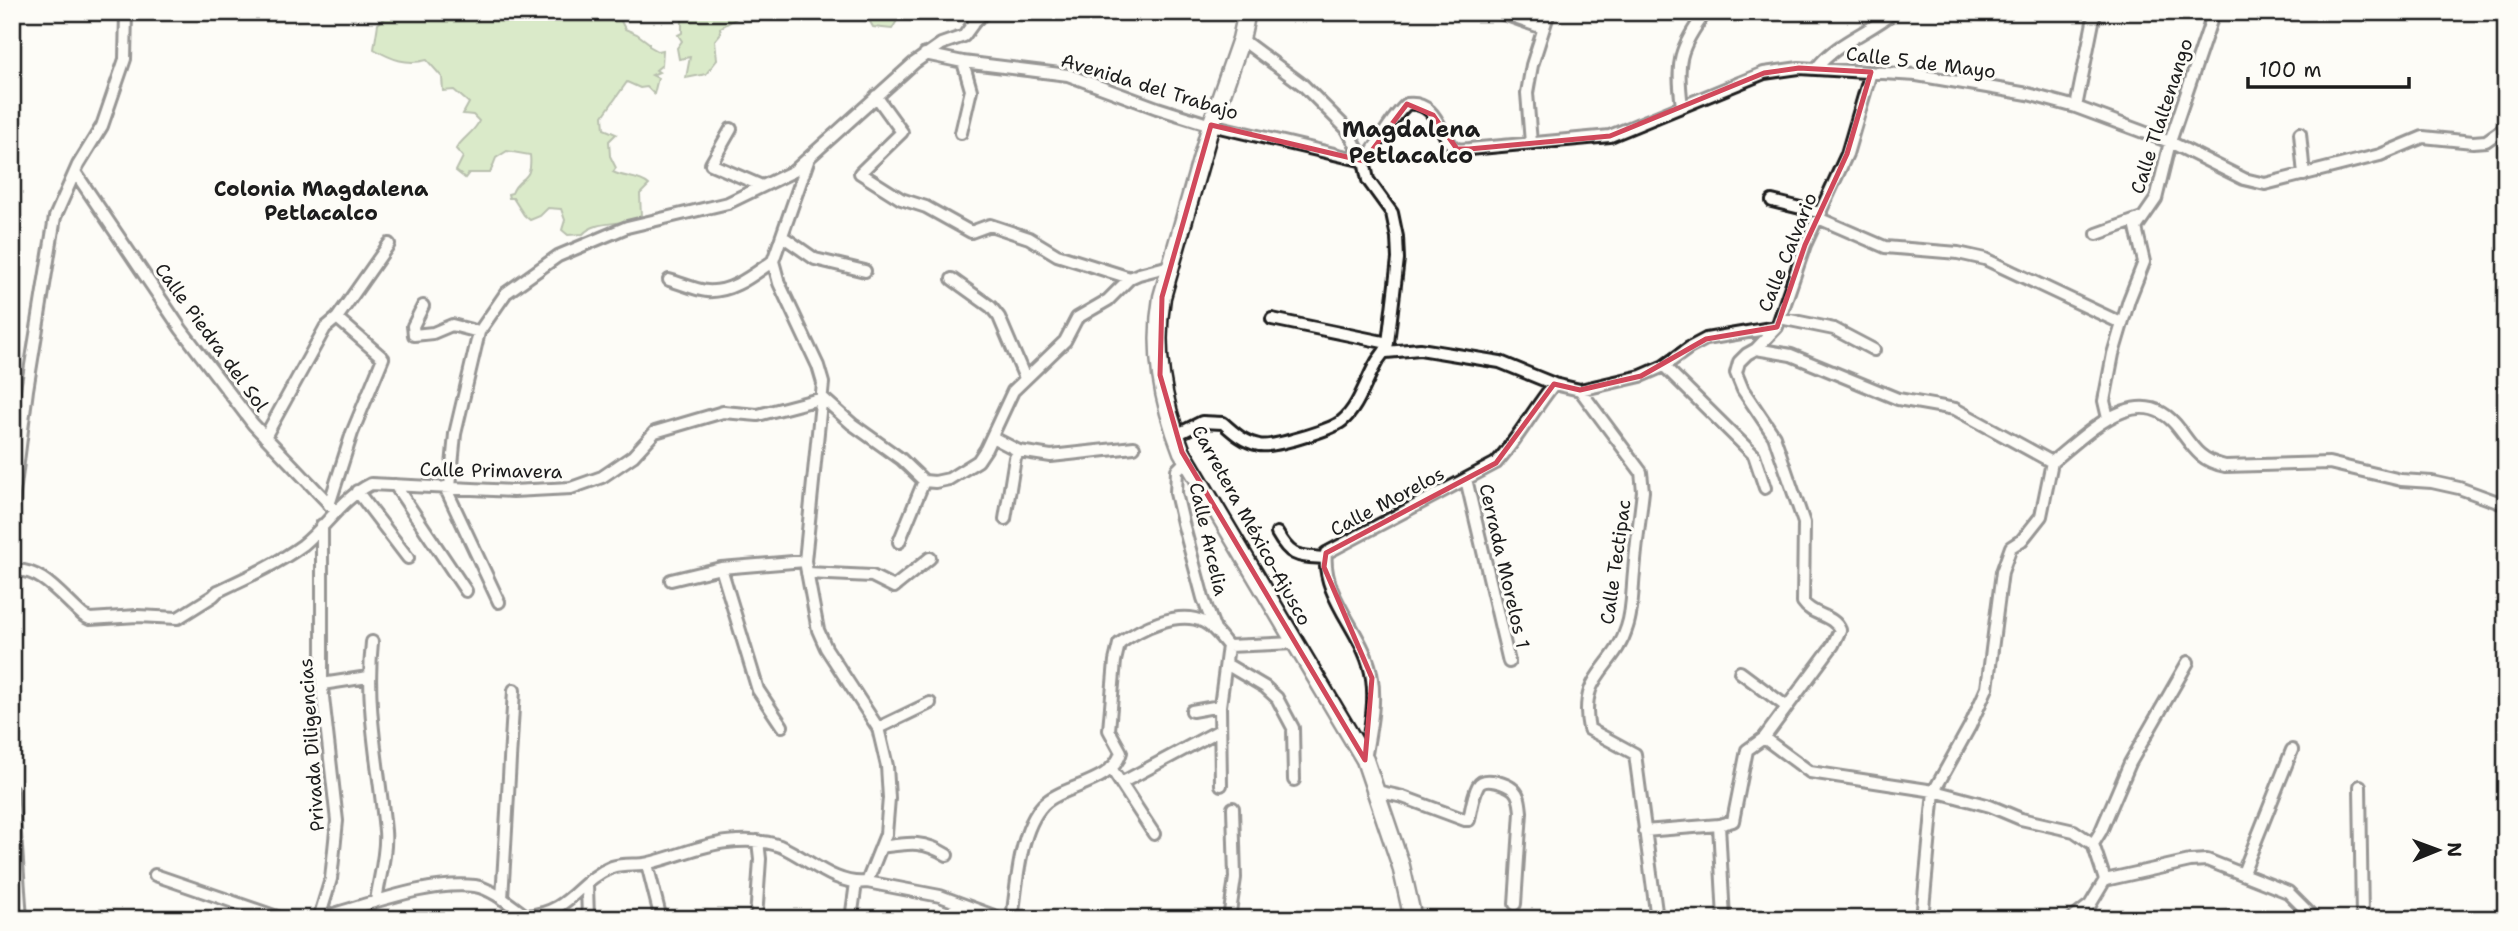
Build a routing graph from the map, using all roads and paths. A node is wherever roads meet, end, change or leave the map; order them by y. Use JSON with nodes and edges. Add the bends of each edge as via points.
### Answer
{"nodes":[{"id":1,"x":126,"y":12,"type":"edge"},
{"id":2,"x":985,"y":12,"type":"edge"},
{"id":3,"x":1247,"y":12,"type":"edge"},
{"id":4,"x":1498,"y":12,"type":"edge"},
{"id":5,"x":1549,"y":12,"type":"edge"},
{"id":6,"x":1706,"y":12,"type":"edge"},
{"id":7,"x":1894,"y":12,"type":"edge"},
{"id":8,"x":2095,"y":12,"type":"edge"},
{"id":9,"x":2214,"y":12,"type":"edge"},
{"id":10,"x":1543,"y":28,"type":"junction"},
{"id":11,"x":1241,"y":39,"type":"junction"},
{"id":12,"x":925,"y":54,"type":"junction"},
{"id":13,"x":962,"y":62,"type":"junction"},
{"id":14,"x":1816,"y":69,"type":"junction"},
{"id":15,"x":2506,"y":71,"type":"edge"},
{"id":16,"x":1871,"y":72,"type":"junction"},
{"id":17,"x":2506,"y":92,"type":"edge"},
{"id":18,"x":876,"y":96,"type":"junction"},
{"id":19,"x":1682,"y":106,"type":"junction"},
{"id":20,"x":2076,"y":107,"type":"junction"},
{"id":21,"x":1211,"y":125,"type":"junction"},
{"id":22,"x":2506,"y":127,"type":"edge"},
{"id":23,"x":731,"y":129,"type":"dead end"},
{"id":24,"x":961,"y":133,"type":"dead end"},
{"id":25,"x":2300,"y":133,"type":"dead end"},
{"id":26,"x":2170,"y":142,"type":"junction"},
{"id":27,"x":1531,"y":143,"type":"junction"},
{"id":28,"x":808,"y":159,"type":"junction"},
{"id":29,"x":1364,"y":160,"type":"junction"},
{"id":30,"x":75,"y":172,"type":"junction"},
{"id":31,"x":2304,"y":175,"type":"junction"},
{"id":32,"x":762,"y":186,"type":"junction"},
{"id":33,"x":1772,"y":201,"type":"dead end"},
{"id":34,"x":1820,"y":216,"type":"junction"},
{"id":35,"x":2142,"y":218,"type":"junction"},
{"id":36,"x":2097,"y":234,"type":"dead end"},
{"id":37,"x":782,"y":236,"type":"junction"},
{"id":38,"x":389,"y":244,"type":"dead end"},
{"id":39,"x":773,"y":261,"type":"junction"},
{"id":40,"x":1170,"y":266,"type":"junction"},
{"id":41,"x":865,"y":271,"type":"dead end"},
{"id":42,"x":1130,"y":278,"type":"junction"},
{"id":43,"x":952,"y":279,"type":"dead end"},
{"id":44,"x":669,"y":280,"type":"dead end"},
{"id":45,"x":423,"y":306,"type":"dead end"},
{"id":46,"x":337,"y":318,"type":"junction"},
{"id":47,"x":1272,"y":319,"type":"dead end"},
{"id":48,"x":1778,"y":323,"type":"junction"},
{"id":49,"x":2121,"y":323,"type":"junction"},
{"id":50,"x":479,"y":332,"type":"junction"},
{"id":51,"x":1387,"y":347,"type":"junction"},
{"id":52,"x":1756,"y":349,"type":"junction"},
{"id":53,"x":1874,"y":350,"type":"dead end"},
{"id":54,"x":1664,"y":366,"type":"junction"},
{"id":55,"x":1025,"y":379,"type":"junction"},
{"id":56,"x":1554,"y":384,"type":"junction"},
{"id":57,"x":1580,"y":390,"type":"junction"},
{"id":58,"x":823,"y":398,"type":"junction"},
{"id":59,"x":2108,"y":418,"type":"junction"},
{"id":60,"x":1176,"y":435,"type":"junction"},
{"id":61,"x":265,"y":437,"type":"junction"},
{"id":62,"x":992,"y":437,"type":"junction"},
{"id":63,"x":1134,"y":447,"type":"dead end"},
{"id":64,"x":1019,"y":451,"type":"junction"},
{"id":65,"x":1187,"y":460,"type":"junction"},
{"id":66,"x":2052,"y":461,"type":"junction"},
{"id":67,"x":1466,"y":479,"type":"junction"},
{"id":68,"x":924,"y":481,"type":"junction"},
{"id":69,"x":395,"y":485,"type":"junction"},
{"id":70,"x":447,"y":487,"type":"junction"},
{"id":71,"x":1765,"y":488,"type":"dead end"},
{"id":72,"x":356,"y":491,"type":"junction"},
{"id":73,"x":2506,"y":505,"type":"edge"},
{"id":74,"x":332,"y":508,"type":"junction"},
{"id":75,"x":12,"y":510,"type":"edge"},
{"id":76,"x":1005,"y":519,"type":"dead end"},
{"id":77,"x":322,"y":525,"type":"junction"},
{"id":78,"x":1277,"y":533,"type":"dead end"},
{"id":79,"x":899,"y":542,"type":"dead end"},
{"id":80,"x":408,"y":558,"type":"dead end"},
{"id":81,"x":930,"y":558,"type":"dead end"},
{"id":82,"x":1325,"y":558,"type":"junction"},
{"id":83,"x":805,"y":561,"type":"junction"},
{"id":84,"x":721,"y":568,"type":"junction"},
{"id":85,"x":12,"y":572,"type":"edge"},
{"id":86,"x":807,"y":573,"type":"junction"},
{"id":87,"x":671,"y":580,"type":"dead end"},
{"id":88,"x":466,"y":591,"type":"dead end"},
{"id":89,"x":499,"y":603,"type":"dead end"},
{"id":90,"x":1215,"y":630,"type":"junction"},
{"id":91,"x":372,"y":642,"type":"dead end"},
{"id":92,"x":1294,"y":643,"type":"junction"},
{"id":93,"x":1228,"y":646,"type":"junction"},
{"id":94,"x":1509,"y":662,"type":"dead end"},
{"id":95,"x":2188,"y":662,"type":"dead end"},
{"id":96,"x":1226,"y":664,"type":"junction"},
{"id":97,"x":1740,"y":672,"type":"dead end"},
{"id":98,"x":368,"y":677,"type":"junction"},
{"id":99,"x":322,"y":684,"type":"junction"},
{"id":100,"x":514,"y":690,"type":"dead end"},
{"id":101,"x":930,"y":703,"type":"dead end"},
{"id":102,"x":1220,"y":706,"type":"junction"},
{"id":103,"x":1787,"y":707,"type":"junction"},
{"id":104,"x":1192,"y":711,"type":"dead end"},
{"id":105,"x":782,"y":726,"type":"dead end"},
{"id":106,"x":878,"y":728,"type":"junction"},
{"id":107,"x":1220,"y":730,"type":"junction"},
{"id":108,"x":1764,"y":738,"type":"junction"},
{"id":109,"x":2292,"y":750,"type":"dead end"},
{"id":110,"x":1365,"y":760,"type":"junction"},
{"id":111,"x":1111,"y":768,"type":"junction"},
{"id":112,"x":1294,"y":780,"type":"dead end"},
{"id":113,"x":1121,"y":783,"type":"junction"},
{"id":114,"x":1221,"y":785,"type":"dead end"},
{"id":115,"x":2360,"y":786,"type":"dead end"},
{"id":116,"x":12,"y":791,"type":"edge"},
{"id":117,"x":1376,"y":791,"type":"junction"},
{"id":118,"x":1934,"y":791,"type":"junction"},
{"id":119,"x":1233,"y":808,"type":"dead end"},
{"id":120,"x":1719,"y":824,"type":"junction"},
{"id":121,"x":1644,"y":831,"type":"junction"},
{"id":122,"x":1154,"y":834,"type":"dead end"},
{"id":123,"x":758,"y":841,"type":"junction"},
{"id":124,"x":2093,"y":844,"type":"junction"},
{"id":125,"x":881,"y":847,"type":"junction"},
{"id":126,"x":947,"y":855,"type":"dead end"},
{"id":127,"x":647,"y":864,"type":"junction"},
{"id":128,"x":2243,"y":873,"type":"junction"},
{"id":129,"x":155,"y":875,"type":"dead end"},
{"id":130,"x":2105,"y":880,"type":"junction"},
{"id":131,"x":861,"y":883,"type":"junction"},
{"id":132,"x":587,"y":885,"type":"junction"},
{"id":133,"x":502,"y":899,"type":"junction"},
{"id":134,"x":376,"y":901,"type":"junction"},
{"id":135,"x":955,"y":902,"type":"junction"},
{"id":136,"x":1515,"y":904,"type":"dead end"},
{"id":137,"x":318,"y":918,"type":"edge"},
{"id":138,"x":526,"y":918,"type":"edge"},
{"id":139,"x":22,"y":919,"type":"edge"},
{"id":140,"x":282,"y":919,"type":"edge"},
{"id":141,"x":588,"y":919,"type":"edge"},
{"id":142,"x":662,"y":919,"type":"edge"},
{"id":143,"x":756,"y":919,"type":"edge"},
{"id":144,"x":851,"y":919,"type":"edge"},
{"id":145,"x":954,"y":919,"type":"edge"},
{"id":146,"x":1002,"y":919,"type":"edge"},
{"id":147,"x":1012,"y":919,"type":"edge"},
{"id":148,"x":1228,"y":919,"type":"edge"},
{"id":149,"x":1413,"y":919,"type":"edge"},
{"id":150,"x":1657,"y":919,"type":"edge"},
{"id":151,"x":1724,"y":919,"type":"edge"},
{"id":152,"x":1922,"y":919,"type":"edge"},
{"id":153,"x":2072,"y":919,"type":"edge"},
{"id":154,"x":2315,"y":919,"type":"edge"},
{"id":155,"x":2362,"y":919,"type":"edge"}],
"edges":[{"from":1,"to":30,"type":"street","via":[[125,59],[102,126]]},
{"from":2,"to":12,"type":"street","via":[[964,36]]},
{"from":3,"to":11,"type":"main road","name":"Carretera México-Ajusco"},
{"from":4,"to":10,"type":"street"},
{"from":5,"to":10,"type":"street"},
{"from":6,"to":19,"type":"street","via":[[1679,58]]},
{"from":7,"to":14,"type":"street","via":[[1851,39]]},
{"from":8,"to":20,"type":"street"},
{"from":9,"to":26,"type":"street","name":"Calle Tlaltenango"},
{"from":10,"to":27,"type":"street","via":[[1528,93]]},
{"from":11,"to":21,"type":"main road","name":"Carretera México-Ajusco"},
{"from":11,"to":29,"type":"street","via":[[1317,98],[1347,129]]},
{"from":12,"to":13,"type":"street","name":"Avenida del Trabajo"},
{"from":12,"to":18,"type":"street"},
{"from":13,"to":21,"type":"street","name":"Avenida del Trabajo","via":[[1068,75]]},
{"from":13,"to":24,"type":"street","via":[[971,90]]},
{"from":14,"to":16,"type":"street","name":"Calle 5 de Mayo"},
{"from":14,"to":19,"type":"street","name":"Calle 5 de Mayo","via":[[1764,73]]},
{"from":15,"to":17,"type":"street"},
{"from":16,"to":20,"type":"street","name":"Calle 5 de Mayo","via":[[1917,75]]},
{"from":16,"to":34,"type":"street","name":"Calle Calvario","via":[[1847,154]]},
{"from":18,"to":28,"type":"street"},
{"from":18,"to":42,"type":"street","via":[[902,132],[860,173],[901,199],[971,232],[990,225],[1029,238],[1057,255]]},
{"from":19,"to":27,"type":"street","name":"Calle 5 de Mayo","via":[[1610,135]]},
{"from":20,"to":26,"type":"street","name":"Calle 5 de Mayo"},
{"from":21,"to":29,"type":"street","name":"Avenida del Trabajo"},
{"from":21,"to":40,"type":"main road","name":"Carretera México-Ajusco"},
{"from":22,"to":31,"type":"street","name":"Calle 5 de Mayo","via":[[2487,141],[2423,136],[2379,155]]},
{"from":23,"to":32,"type":"street","via":[[711,164]]},
{"from":25,"to":31,"type":"street"},
{"from":26,"to":31,"type":"street","name":"Calle 5 de Mayo","via":[[2255,183]]},
{"from":26,"to":35,"type":"street","name":"Calle Tlaltenango","via":[[2156,199]]},
{"from":27,"to":29,"type":"street","name":"Calle 5 de Mayo","via":[[1457,149],[1433,115],[1413,103],[1407,104]]},
{"from":28,"to":32,"type":"street"},
{"from":28,"to":37,"type":"street"},
{"from":29,"to":51,"type":"street","via":[[1368,180],[1392,212],[1397,237]]},
{"from":30,"to":61,"type":"street","name":"Calle Piedra del Sol","via":[[181,329]]},
{"from":30,"to":75,"type":"street","via":[[55,217],[49,247]]},
{"from":32,"to":50,"type":"street","via":[[728,203],[627,227],[558,256],[506,293]]},
{"from":33,"to":34,"type":"street"},
{"from":34,"to":48,"type":"street","name":"Calle Calvario"},
{"from":34,"to":49,"type":"street","via":[[1885,247],[1984,259]]},
{"from":35,"to":36,"type":"street"},
{"from":35,"to":49,"type":"street","name":"Calle Tlaltenango","via":[[2137,228],[2144,262]]},
{"from":37,"to":39,"type":"street"},
{"from":37,"to":41,"type":"street","via":[[815,259]]},
{"from":38,"to":46,"type":"street"},
{"from":39,"to":44,"type":"street","via":[[721,290],[706,291]]},
{"from":39,"to":58,"type":"street","via":[[818,366]]},
{"from":40,"to":42,"type":"street"},
{"from":40,"to":60,"type":"main road","name":"Carretera México-Ajusco","via":[[1157,346]]},
{"from":42,"to":55,"type":"street","via":[[1108,300],[1077,317],[1065,341]]},
{"from":43,"to":55,"type":"street","via":[[999,317]]},
{"from":45,"to":50,"type":"street","via":[[413,326],[414,335],[452,325]]},
{"from":46,"to":61,"type":"street","via":[[325,328]]},
{"from":46,"to":74,"type":"street","via":[[383,358],[352,433]]},
{"from":47,"to":51,"type":"street"},
{"from":48,"to":52,"type":"street"},
{"from":48,"to":53,"type":"street","via":[[1834,329]]},
{"from":48,"to":54,"type":"street","name":"Calle Calvario","via":[[1706,339]]},
{"from":49,"to":59,"type":"street","name":"Calle Tlaltenango","via":[[2106,383]]},
{"from":50,"to":70,"type":"street"},
{"from":51,"to":56,"type":"street","via":[[1500,362]]},
{"from":51,"to":60,"type":"street","via":[[1352,410],[1321,432],[1262,446],[1241,439],[1223,423],[1202,422]]},
{"from":52,"to":66,"type":"street","via":[[1791,355],[1898,399],[1955,409]]},
{"from":52,"to":103,"type":"street","via":[[1739,362],[1736,373],[1774,436],[1804,523],[1801,598],[1805,606],[1832,620],[1840,630]]},
{"from":54,"to":57,"type":"street","name":"Calle Calvario"},
{"from":54,"to":71,"type":"street","via":[[1755,455]]},
{"from":55,"to":62,"type":"street","via":[[1013,391]]},
{"from":56,"to":57,"type":"street"},
{"from":56,"to":67,"type":"street","name":"Calle Morelos","via":[[1496,463]]},
{"from":57,"to":121,"type":"street","name":"Calle Tectipac","via":[[1641,472],[1643,482],[1627,628],[1591,683],[1586,715],[1589,729],[1635,754]]},
{"from":58,"to":68,"type":"street"},
{"from":58,"to":70,"type":"street","name":"Calle Primavera","via":[[758,415],[723,412],[655,432],[633,456],[602,477],[571,488]]},
{"from":58,"to":83,"type":"street"},
{"from":59,"to":66,"type":"street"},
{"from":59,"to":73,"type":"street","via":[[2136,407],[2158,410],[2169,416],[2195,452],[2216,464],[2329,463],[2459,488]]},
{"from":60,"to":65,"type":"main road","name":"Carretera México-Ajusco"},
{"from":61,"to":74,"type":"street","name":"Calle Piedra del Sol"},
{"from":62,"to":64,"type":"street"},
{"from":62,"to":68,"type":"street","via":[[978,461],[964,471],[935,482]]},
{"from":63,"to":64,"type":"street","via":[[1051,456]]},
{"from":64,"to":76,"type":"street"},
{"from":65,"to":90,"type":"street","name":"Calle Arcelia","via":[[1177,470],[1176,492]]},
{"from":65,"to":92,"type":"main road","name":"Carretera México-Ajusco"},
{"from":66,"to":118,"type":"street","via":[[2041,516],[2011,547],[2002,572],[1987,688]]},
{"from":67,"to":82,"type":"street","name":"Calle Morelos","via":[[1326,553]]},
{"from":67,"to":94,"type":"street","name":"Cerrada Morelos 1"},
{"from":68,"to":79,"type":"street"},
{"from":69,"to":70,"type":"street","name":"Calle Primavera"},
{"from":69,"to":72,"type":"street","name":"Calle Primavera","via":[[371,484]]},
{"from":69,"to":88,"type":"street"},
{"from":70,"to":89,"type":"street"},
{"from":72,"to":74,"type":"street"},
{"from":72,"to":80,"type":"street"},
{"from":74,"to":77,"type":"street"},
{"from":77,"to":85,"type":"street","via":[[270,567],[218,590],[178,618],[90,618],[40,576],[23,569]]},
{"from":77,"to":99,"type":"street","name":"Privada Diligencias"},
{"from":78,"to":82,"type":"street","via":[[1294,555]]},
{"from":81,"to":86,"type":"street","via":[[894,587],[872,576]]},
{"from":82,"to":110,"type":"street","name":"Calle Morelos","via":[[1324,567],[1372,678]]},
{"from":83,"to":84,"type":"street"},
{"from":83,"to":86,"type":"street"},
{"from":84,"to":87,"type":"street"},
{"from":84,"to":105,"type":"street","via":[[758,690]]},
{"from":86,"to":106,"type":"street","via":[[818,631]]},
{"from":90,"to":93,"type":"street","name":"Calle Arcelia"},
{"from":90,"to":111,"type":"street","name":"Calle Arcelia","via":[[1202,621],[1170,620],[1132,634],[1119,644],[1109,730],[1121,752],[1119,763]]},
{"from":91,"to":98,"type":"street"},
{"from":92,"to":93,"type":"street"},
{"from":92,"to":110,"type":"main road","name":"Carretera México-Ajusco"},
{"from":93,"to":96,"type":"street"},
{"from":95,"to":124,"type":"street","via":[[2130,763]]},
{"from":96,"to":102,"type":"street"},
{"from":96,"to":112,"type":"street","via":[[1277,698],[1293,728]]},
{"from":97,"to":103,"type":"street"},
{"from":98,"to":99,"type":"street"},
{"from":98,"to":134,"type":"street","via":[[385,834]]},
{"from":99,"to":137,"type":"street","name":"Privada Diligencias","via":[[337,821],[331,879]]},
{"from":100,"to":133,"type":"street"},
{"from":101,"to":106,"type":"street"},
{"from":102,"to":104,"type":"street"},
{"from":102,"to":107,"type":"street"},
{"from":103,"to":108,"type":"street"},
{"from":106,"to":125,"type":"street","via":[[889,797]]},
{"from":107,"to":113,"type":"street"},
{"from":107,"to":114,"type":"street"},
{"from":108,"to":118,"type":"street","via":[[1810,772]]},
{"from":108,"to":120,"type":"street","via":[[1747,751],[1733,821]]},
{"from":109,"to":128,"type":"street"},
{"from":110,"to":117,"type":"main road","name":"Carretera México-Ajusco"},
{"from":111,"to":113,"type":"street"},
{"from":111,"to":147,"type":"street","via":[[1044,803],[1031,822]]},
{"from":113,"to":122,"type":"street"},
{"from":115,"to":155,"type":"street"},
{"from":116,"to":139,"type":"street"},
{"from":117,"to":136,"type":"street","via":[[1469,820],[1482,781],[1513,788],[1521,812]]},
{"from":117,"to":149,"type":"main road","name":"Carretera México-Ajusco"},
{"from":118,"to":124,"type":"street","via":[[2074,831]]},
{"from":118,"to":152,"type":"street"},
{"from":119,"to":148,"type":"street","via":[[1235,878]]},
{"from":120,"to":121,"type":"street"},
{"from":120,"to":151,"type":"street"},
{"from":121,"to":150,"type":"street","name":"Calle Tectipac"},
{"from":123,"to":127,"type":"street","via":[[699,848]]},
{"from":123,"to":131,"type":"street","via":[[779,846],[838,878]]},
{"from":123,"to":143,"type":"street"},
{"from":124,"to":130,"type":"street"},
{"from":125,"to":126,"type":"street","via":[[930,845]]},
{"from":125,"to":131,"type":"street"},
{"from":127,"to":132,"type":"street","via":[[614,867]]},
{"from":127,"to":142,"type":"street"},
{"from":128,"to":130,"type":"street","via":[[2207,860]]},
{"from":128,"to":154,"type":"street","via":[[2288,892]]},
{"from":129,"to":140,"type":"street"},
{"from":130,"to":153,"type":"street","via":[[2090,905]]},
{"from":131,"to":135,"type":"street"},
{"from":131,"to":144,"type":"street"},
{"from":132,"to":138,"type":"street","via":[[555,910]]},
{"from":132,"to":141,"type":"street"},
{"from":133,"to":134,"type":"street","via":[[477,887],[453,887]]},
{"from":133,"to":138,"type":"street"},
{"from":134,"to":137,"type":"street"},
{"from":135,"to":145,"type":"street"},
{"from":135,"to":146,"type":"street"}]}
